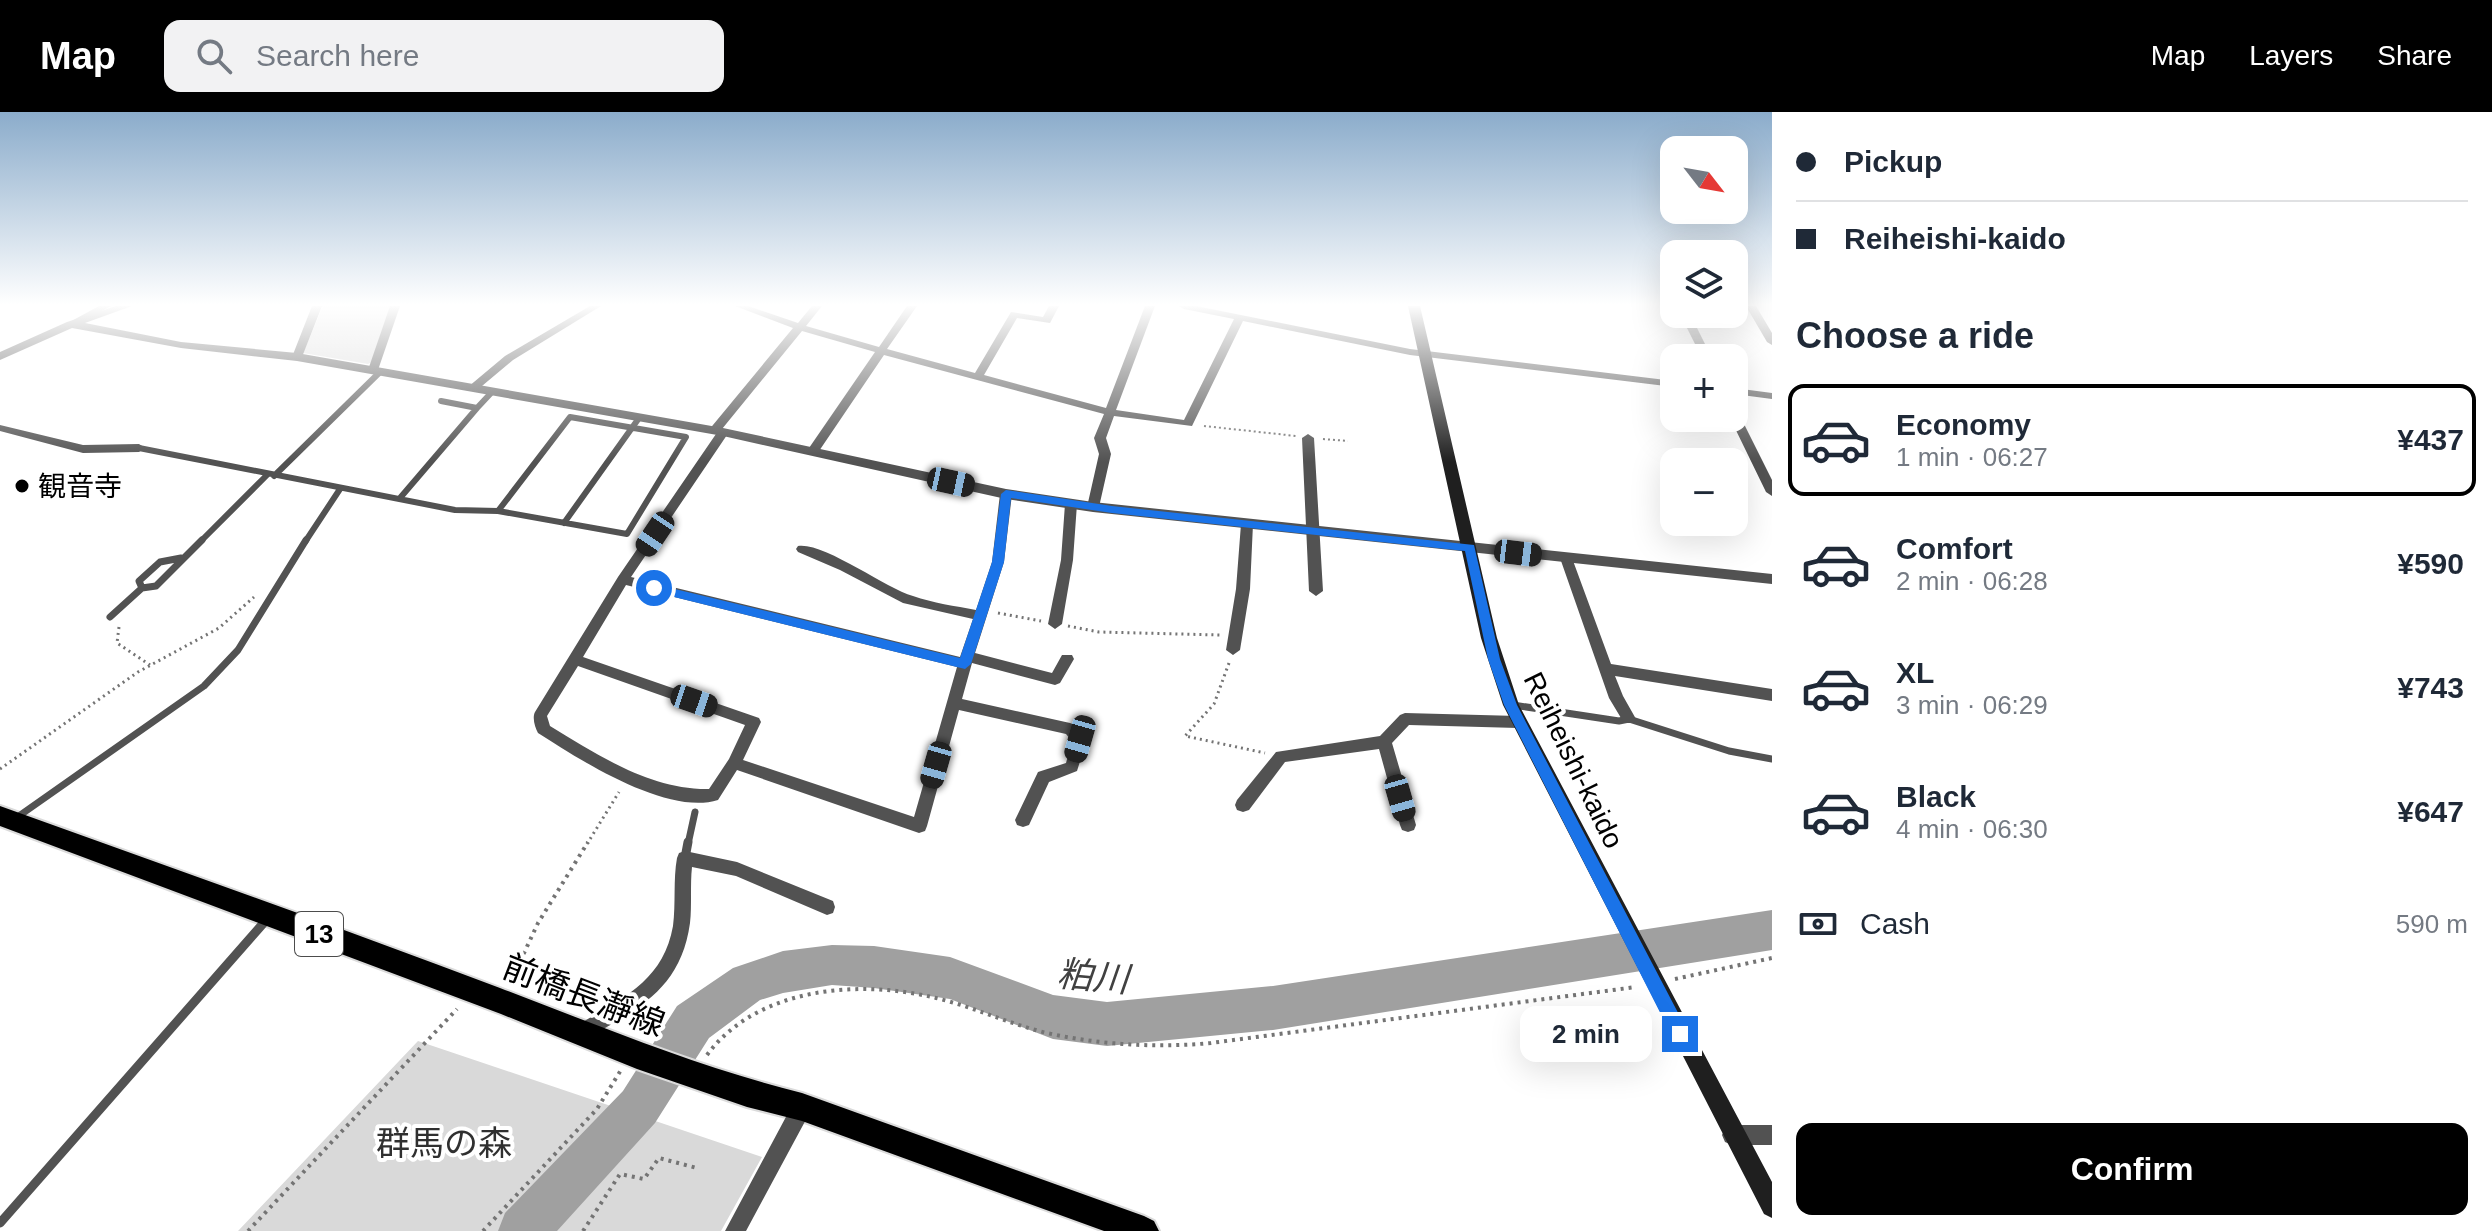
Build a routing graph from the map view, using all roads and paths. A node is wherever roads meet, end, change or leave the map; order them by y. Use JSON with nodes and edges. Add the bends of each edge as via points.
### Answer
{"nodes":[{"id":1,"x":304,"y":358,"type":"edge"},
{"id":2,"x":380,"y":358,"type":"edge"},
{"id":3,"x":509,"y":358,"type":"edge"},
{"id":4,"x":775,"y":358,"type":"edge"},
{"id":5,"x":875,"y":358,"type":"edge"},
{"id":6,"x":911,"y":358,"type":"edge"},
{"id":7,"x":989,"y":358,"type":"edge"},
{"id":8,"x":1129,"y":358,"type":"edge"},
{"id":9,"x":1220,"y":358,"type":"edge"},
{"id":10,"x":1426,"y":358,"type":"edge"},
{"id":11,"x":1460,"y":358,"type":"edge"},
{"id":12,"x":376,"y":371,"type":"junction"},
{"id":13,"x":978,"y":377,"type":"junction"},
{"id":14,"x":1660,"y":382,"type":"edge"},
{"id":15,"x":472,"y":389,"type":"junction"},
{"id":16,"x":491,"y":393,"type":"junction"},
{"id":17,"x":1748,"y":393,"type":"edge"},
{"id":18,"x":1772,"y":396,"type":"edge"},
{"id":19,"x":441,"y":401,"type":"dead end"},
{"id":20,"x":477,"y":408,"type":"junction"},
{"id":21,"x":1108,"y":412,"type":"junction"},
{"id":22,"x":635,"y":423,"type":"junction"},
{"id":23,"x":1188,"y":424,"type":"junction"},
{"id":24,"x":0,"y":428,"type":"edge"},
{"id":25,"x":718,"y":432,"type":"junction"},
{"id":26,"x":1744,"y":432,"type":"edge"},
{"id":27,"x":1308,"y":438,"type":"junction"},
{"id":28,"x":1348,"y":441,"type":"dead end"},
{"id":29,"x":139,"y":448,"type":"joint"},
{"id":30,"x":813,"y":451,"type":"junction"},
{"id":31,"x":1766,"y":469,"type":"edge"},
{"id":32,"x":271,"y":475,"type":"junction"},
{"id":33,"x":340,"y":489,"type":"junction"},
{"id":34,"x":1772,"y":492,"type":"edge"},
{"id":35,"x":1006,"y":494,"type":"junction"},
{"id":36,"x":400,"y":498,"type":"junction"},
{"id":37,"x":1071,"y":504,"type":"junction"},
{"id":38,"x":1093,"y":507,"type":"junction"},
{"id":39,"x":498,"y":511,"type":"junction"},
{"id":40,"x":564,"y":523,"type":"junction"},
{"id":41,"x":1247,"y":524,"type":"junction"},
{"id":42,"x":1312,"y":531,"type":"junction"},
{"id":43,"x":1470,"y":547,"type":"junction"},
{"id":44,"x":802,"y":549,"type":"dead end"},
{"id":45,"x":181,"y":558,"type":"junction"},
{"id":46,"x":1566,"y":558,"type":"junction"},
{"id":47,"x":1772,"y":579,"type":"edge"},
{"id":48,"x":279,"y":580,"type":"junction"},
{"id":49,"x":623,"y":580,"type":"junction"},
{"id":50,"x":142,"y":588,"type":"junction"},
{"id":51,"x":1316,"y":591,"type":"dead end"},
{"id":52,"x":980,"y":613,"type":"junction"},
{"id":53,"x":110,"y":617,"type":"joint"},
{"id":54,"x":1055,"y":624,"type":"junction"},
{"id":55,"x":1236,"y":635,"type":"junction"},
{"id":56,"x":1233,"y":650,"type":"joint"},
{"id":57,"x":574,"y":659,"type":"junction"},
{"id":58,"x":1067,"y":659,"type":"dead end"},
{"id":59,"x":966,"y":660,"type":"junction"},
{"id":60,"x":150,"y":665,"type":"junction"},
{"id":61,"x":1606,"y":669,"type":"junction"},
{"id":62,"x":1772,"y":695,"type":"edge"},
{"id":63,"x":954,"y":703,"type":"junction"},
{"id":64,"x":1511,"y":705,"type":"junction"},
{"id":65,"x":1629,"y":719,"type":"junction"},
{"id":66,"x":1518,"y":722,"type":"junction"},
{"id":67,"x":1384,"y":742,"type":"junction"},
{"id":68,"x":1281,"y":756,"type":"junction"},
{"id":69,"x":1772,"y":759,"type":"edge"},
{"id":70,"x":734,"y":763,"type":"junction"},
{"id":71,"x":0,"y":769,"type":"edge"},
{"id":72,"x":616,"y":797,"type":"dead end"},
{"id":73,"x":1243,"y":805,"type":"dead end"},
{"id":74,"x":695,"y":812,"type":"dead end"},
{"id":75,"x":7,"y":818,"type":"edge"},
{"id":76,"x":1023,"y":820,"type":"dead end"},
{"id":77,"x":1408,"y":825,"type":"dead end"},
{"id":78,"x":685,"y":858,"type":"junction"},
{"id":79,"x":827,"y":907,"type":"dead end"},
{"id":80,"x":270,"y":915,"type":"junction"},
{"id":81,"x":1772,"y":958,"type":"edge"},
{"id":82,"x":1652,"y":980,"type":"junction"},
{"id":83,"x":501,"y":1001,"type":"junction"},
{"id":84,"x":457,"y":1009,"type":"dead end"},
{"id":85,"x":580,"y":1033,"type":"junction"},
{"id":86,"x":634,"y":1055,"type":"junction"},
{"id":87,"x":692,"y":1074,"type":"junction"},
{"id":88,"x":802,"y":1107,"type":"junction"},
{"id":89,"x":1732,"y":1135,"type":"junction"},
{"id":90,"x":1772,"y":1135,"type":"edge"},
{"id":91,"x":697,"y":1168,"type":"dead end"},
{"id":92,"x":1772,"y":1206,"type":"edge"},
{"id":93,"x":0,"y":1223,"type":"edge"},
{"id":94,"x":248,"y":1231,"type":"edge"},
{"id":95,"x":483,"y":1231,"type":"edge"},
{"id":96,"x":583,"y":1231,"type":"edge"},
{"id":97,"x":735,"y":1231,"type":"edge"},
{"id":98,"x":1144,"y":1231,"type":"edge"}],
"edges":[{"from":1,"to":12,"type":"street"},
{"from":2,"to":12,"type":"street"},
{"from":3,"to":15,"type":"street"},
{"from":4,"to":25,"type":"street"},
{"from":5,"to":30,"type":"street"},
{"from":6,"to":13,"type":"street"},
{"from":7,"to":13,"type":"street"},
{"from":8,"to":21,"type":"street"},
{"from":9,"to":23,"type":"street"},
{"from":10,"to":43,"type":"main road","name":"Reiheishi-kaido"},
{"from":11,"to":14,"type":"street"},
{"from":12,"to":15,"type":"street"},
{"from":12,"to":32,"type":"lane"},
{"from":13,"to":21,"type":"street"},
{"from":15,"to":16,"type":"street"},
{"from":16,"to":20,"type":"lane"},
{"from":16,"to":22,"type":"street"},
{"from":17,"to":18,"type":"street"},
{"from":19,"to":20,"type":"lane"},
{"from":20,"to":36,"type":"lane"},
{"from":21,"to":23,"type":"street"},
{"from":21,"to":38,"type":"street"},
{"from":22,"to":25,"type":"street"},
{"from":22,"to":39,"type":"lane","via":[[570,417]]},
{"from":22,"to":40,"type":"lane"},
{"from":22,"to":40,"type":"lane","via":[[686,437],[627,534]]},
{"from":23,"to":27,"type":"path"},
{"from":24,"to":29,"type":"street","via":[[83,449]]},
{"from":25,"to":30,"type":"street"},
{"from":25,"to":49,"type":"street"},
{"from":26,"to":31,"type":"street"},
{"from":27,"to":28,"type":"path"},
{"from":27,"to":42,"type":"street"},
{"from":29,"to":32,"type":"lane"},
{"from":30,"to":35,"type":"street"},
{"from":31,"to":34,"type":"street"},
{"from":32,"to":33,"type":"lane"},
{"from":32,"to":45,"type":"lane"},
{"from":33,"to":36,"type":"lane"},
{"from":33,"to":48,"type":"lane"},
{"from":35,"to":37,"type":"street"},
{"from":35,"to":52,"type":"street","via":[[998,562]]},
{"from":36,"to":39,"type":"lane","via":[[455,510]]},
{"from":37,"to":38,"type":"street"},
{"from":37,"to":54,"type":"street"},
{"from":38,"to":41,"type":"street"},
{"from":39,"to":40,"type":"lane"},
{"from":41,"to":42,"type":"street"},
{"from":41,"to":55,"type":"street"},
{"from":42,"to":43,"type":"street"},
{"from":42,"to":51,"type":"street"},
{"from":43,"to":46,"type":"street"},
{"from":43,"to":64,"type":"main road","name":"Reiheishi-kaido","via":[[1494,659]]},
{"from":44,"to":52,"type":"street","via":[[908,600]]},
{"from":45,"to":50,"type":"lane","via":[[156,586]]},
{"from":45,"to":50,"type":"lane","via":[[160,562],[139,581]]},
{"from":46,"to":47,"type":"street"},
{"from":46,"to":61,"type":"street"},
{"from":48,"to":60,"type":"path","via":[[219,628]]},
{"from":48,"to":75,"type":"lane","via":[[238,650],[204,686]]},
{"from":49,"to":57,"type":"street"},
{"from":49,"to":59,"type":"street"},
{"from":50,"to":53,"type":"lane"},
{"from":52,"to":54,"type":"path"},
{"from":52,"to":59,"type":"street"},
{"from":53,"to":60,"type":"path","via":[[121,630],[117,643]]},
{"from":54,"to":55,"type":"path","via":[[1099,632]]},
{"from":55,"to":56,"type":"street"},
{"from":56,"to":68,"type":"path","via":[[1214,704],[1185,736]]},
{"from":57,"to":70,"type":"street","via":[[754,722]]},
{"from":57,"to":70,"type":"street","via":[[540,716],[543,729],[606,768],[689,796],[713,795]]},
{"from":58,"to":59,"type":"street","via":[[1055,679]]},
{"from":59,"to":63,"type":"street"},
{"from":60,"to":71,"type":"path"},
{"from":61,"to":62,"type":"street"},
{"from":61,"to":65,"type":"street"},
{"from":63,"to":70,"type":"street","via":[[919,826]]},
{"from":63,"to":76,"type":"street","via":[[1070,729],[1080,739],[1072,767],[1043,777]]},
{"from":64,"to":65,"type":"lane"},
{"from":64,"to":66,"type":"main road","name":"Reiheishi-kaido"},
{"from":65,"to":69,"type":"lane"},
{"from":66,"to":67,"type":"street","via":[[1405,719]]},
{"from":66,"to":82,"type":"main road","name":"Reiheishi-kaido"},
{"from":67,"to":68,"type":"street"},
{"from":67,"to":77,"type":"street"},
{"from":68,"to":73,"type":"street"},
{"from":72,"to":83,"type":"path","via":[[538,923]]},
{"from":74,"to":78,"type":"lane"},
{"from":75,"to":80,"type":"main road","name":"前橋長瀞線","number":"13"},
{"from":78,"to":79,"type":"street","via":[[737,869]]},
{"from":78,"to":85,"type":"street","via":[[681,925],[661,982]]},
{"from":80,"to":83,"type":"main road","name":"前橋長瀞線","number":"13"},
{"from":80,"to":93,"type":"lane"},
{"from":81,"to":82,"type":"path"},
{"from":82,"to":87,"type":"path","via":[[1445,1015],[1159,1046],[1045,1032],[923,995],[812,995],[745,1015],[726,1029]]},
{"from":82,"to":89,"type":"main road","name":"Reiheishi-kaido"},
{"from":83,"to":85,"type":"main road","name":"前橋長瀞線","number":"13"},
{"from":84,"to":94,"type":"path"},
{"from":85,"to":86,"type":"main road","name":"前橋長瀞線","number":"13"},
{"from":86,"to":87,"type":"main road","name":"前橋長瀞線","number":"13"},
{"from":86,"to":95,"type":"path","via":[[597,1109]]},
{"from":87,"to":88,"type":"main road","name":"前橋長瀞線","number":"13"},
{"from":88,"to":97,"type":"street"},
{"from":88,"to":98,"type":"main road","name":"前橋長瀞線","number":"13"},
{"from":89,"to":90,"type":"street"},
{"from":89,"to":92,"type":"main road","name":"Reiheishi-kaido"},
{"from":91,"to":96,"type":"path","via":[[659,1158],[644,1179],[620,1174]]}]}
